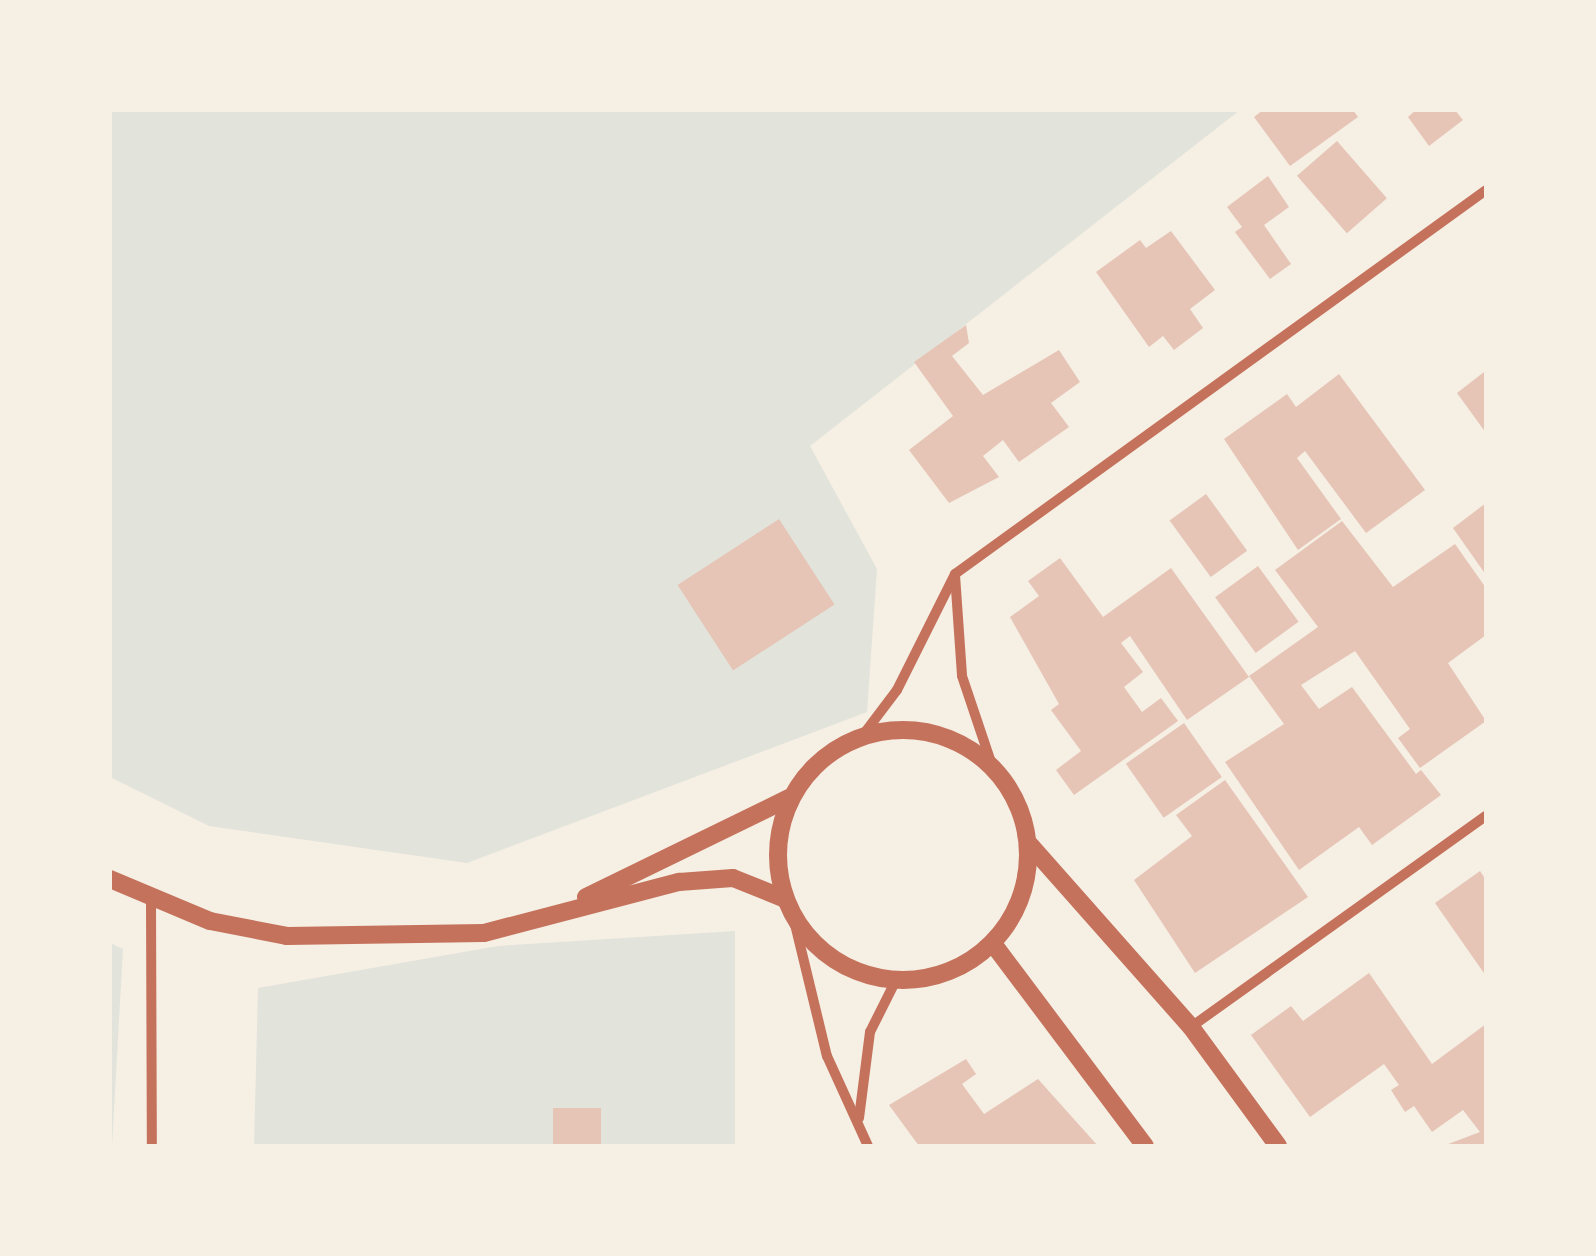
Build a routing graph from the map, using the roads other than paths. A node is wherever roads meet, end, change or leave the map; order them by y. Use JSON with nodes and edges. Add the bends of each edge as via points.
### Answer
{"nodes":[{"id":1,"x":1486,"y":190,"type":"edge"},
{"id":2,"x":955,"y":574,"type":"junction"},
{"id":3,"x":862,"y":734,"type":"junction"},
{"id":4,"x":992,"y":765,"type":"junction"},
{"id":5,"x":789,"y":798,"type":"junction"},
{"id":6,"x":1486,"y":816,"type":"edge"},
{"id":7,"x":1030,"y":845,"type":"junction"},
{"id":8,"x":110,"y":880,"type":"edge"},
{"id":9,"x":784,"y":898,"type":"junction"},
{"id":10,"x":151,"y":901,"type":"junction"},
{"id":11,"x":554,"y":913,"type":"junction"},
{"id":12,"x":794,"y":920,"type":"junction"},
{"id":13,"x":994,"y":945,"type":"junction"},
{"id":14,"x":894,"y":982,"type":"junction"},
{"id":15,"x":1191,"y":1027,"type":"junction"},
{"id":16,"x":859,"y":1119,"type":"junction"},
{"id":17,"x":152,"y":1146,"type":"edge"},
{"id":18,"x":868,"y":1146,"type":"edge"},
{"id":19,"x":1145,"y":1146,"type":"edge"},
{"id":20,"x":1278,"y":1146,"type":"edge"}],
"edges":[{"from":1,"to":2,"type":"street"},
{"from":2,"to":3,"type":"street","via":[[897,690]]},
{"from":2,"to":4,"type":"street","via":[[962,676]]},
{"from":3,"to":4,"type":"street","via":[[912,729],[940,736]]},
{"from":3,"to":5,"type":"street","via":[[820,760]]},
{"from":4,"to":7,"type":"street","via":[[1018,802]]},
{"from":5,"to":9,"type":"street","via":[[776,848]]},
{"from":5,"to":11,"type":"street"},
{"from":6,"to":15,"type":"street"},
{"from":7,"to":13,"type":"street","via":[[1018,908]]},
{"from":7,"to":15,"type":"street"},
{"from":8,"to":10,"type":"street"},
{"from":9,"to":11,"type":"street","via":[[733,878],[680,882]]},
{"from":9,"to":12,"type":"street"},
{"from":10,"to":11,"type":"street","via":[[287,936],[484,933]]},
{"from":10,"to":17,"type":"street"},
{"from":12,"to":14,"type":"street","via":[[845,963]]},
{"from":12,"to":16,"type":"street","via":[[827,1056]]},
{"from":13,"to":14,"type":"street","via":[[937,976]]},
{"from":13,"to":19,"type":"street"},
{"from":14,"to":16,"type":"street","via":[[870,1032]]},
{"from":15,"to":20,"type":"street"},
{"from":16,"to":18,"type":"street"}]}
